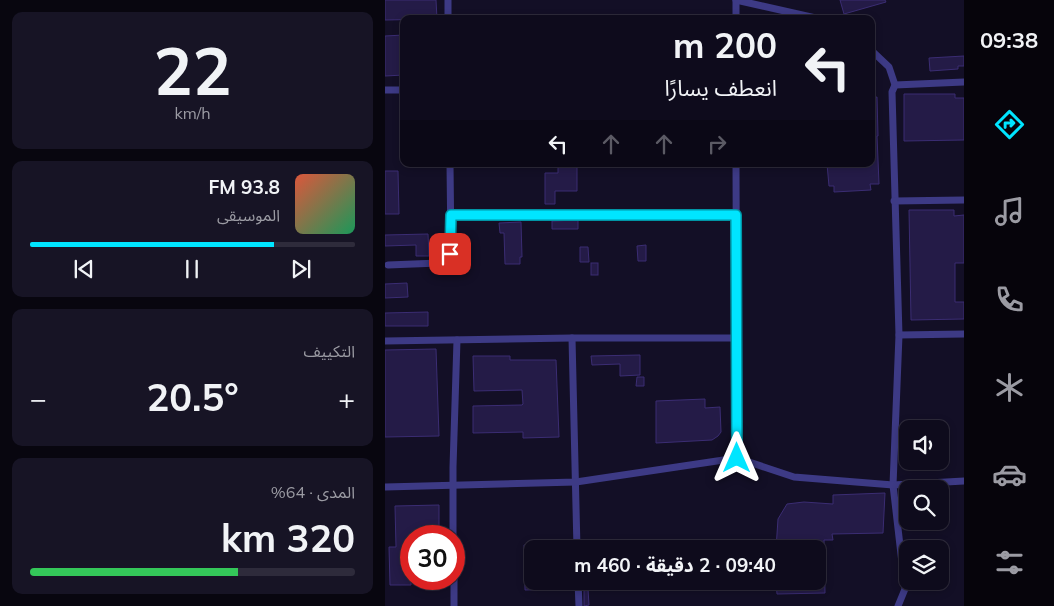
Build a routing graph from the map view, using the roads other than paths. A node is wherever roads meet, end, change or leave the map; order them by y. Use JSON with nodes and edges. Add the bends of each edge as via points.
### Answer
{"nodes":[{"id":1,"x":448,"y":0,"type":"edge"},
{"id":2,"x":736,"y":0,"type":"edge"},
{"id":3,"x":448,"y":15,"type":"edge"},
{"id":4,"x":736,"y":15,"type":"edge"},
{"id":5,"x":802,"y":15,"type":"edge"},
{"id":6,"x":875,"y":54,"type":"edge"},
{"id":7,"x":964,"y":82,"type":"edge"},
{"id":8,"x":895,"y":85,"type":"junction"},
{"id":9,"x":385,"y":90,"type":"edge"},
{"id":10,"x":400,"y":90,"type":"edge"},
{"id":11,"x":450,"y":167,"type":"edge"},
{"id":12,"x":736,"y":167,"type":"edge"},
{"id":13,"x":964,"y":200,"type":"edge"},
{"id":14,"x":895,"y":201,"type":"junction"},
{"id":15,"x":451,"y":215,"type":"junction"},
{"id":16,"x":736,"y":215,"type":"junction"},
{"id":17,"x":388,"y":265,"type":"dead end"},
{"id":18,"x":964,"y":334,"type":"edge"},
{"id":19,"x":899,"y":335,"type":"junction"},
{"id":20,"x":572,"y":338,"type":"junction"},
{"id":21,"x":736,"y":338,"type":"junction"},
{"id":22,"x":457,"y":340,"type":"junction"},
{"id":23,"x":385,"y":342,"type":"edge"},
{"id":24,"x":737,"y":458,"type":"junction"},
{"id":25,"x":964,"y":481,"type":"edge"},
{"id":26,"x":576,"y":482,"type":"junction"},
{"id":27,"x":453,"y":485,"type":"junction"},
{"id":28,"x":893,"y":485,"type":"junction"},
{"id":29,"x":385,"y":487,"type":"edge"},
{"id":30,"x":453,"y":525,"type":"edge"},
{"id":31,"x":577,"y":540,"type":"edge"},
{"id":32,"x":454,"y":590,"type":"edge"},
{"id":33,"x":578,"y":590,"type":"edge"},
{"id":34,"x":454,"y":606,"type":"edge"},
{"id":35,"x":579,"y":606,"type":"edge"},
{"id":36,"x":898,"y":606,"type":"edge"}],
"edges":[{"from":1,"to":3,"type":"street"},
{"from":2,"to":4,"type":"street"},
{"from":2,"to":5,"type":"street"},
{"from":6,"to":8,"type":"street","via":[[889,67]]},
{"from":7,"to":8,"type":"street"},
{"from":8,"to":14,"type":"street","via":[[892,92]]},
{"from":9,"to":10,"type":"street"},
{"from":11,"to":15,"type":"street"},
{"from":12,"to":16,"type":"street"},
{"from":13,"to":14,"type":"street"},
{"from":14,"to":19,"type":"street"},
{"from":15,"to":16,"type":"street"},
{"from":15,"to":17,"type":"street","via":[[451,252],[445,261]]},
{"from":16,"to":21,"type":"street"},
{"from":18,"to":19,"type":"street"},
{"from":19,"to":28,"type":"street"},
{"from":20,"to":21,"type":"street"},
{"from":20,"to":22,"type":"street"},
{"from":20,"to":26,"type":"street"},
{"from":21,"to":24,"type":"street"},
{"from":22,"to":23,"type":"street"},
{"from":22,"to":27,"type":"street"},
{"from":24,"to":26,"type":"street"},
{"from":24,"to":28,"type":"street","via":[[794,476]]},
{"from":25,"to":28,"type":"street"},
{"from":26,"to":27,"type":"street"},
{"from":26,"to":31,"type":"street"},
{"from":27,"to":29,"type":"street"},
{"from":27,"to":30,"type":"street"},
{"from":28,"to":36,"type":"street","via":[[905,589]]},
{"from":32,"to":34,"type":"street"},
{"from":33,"to":35,"type":"street"}]}
